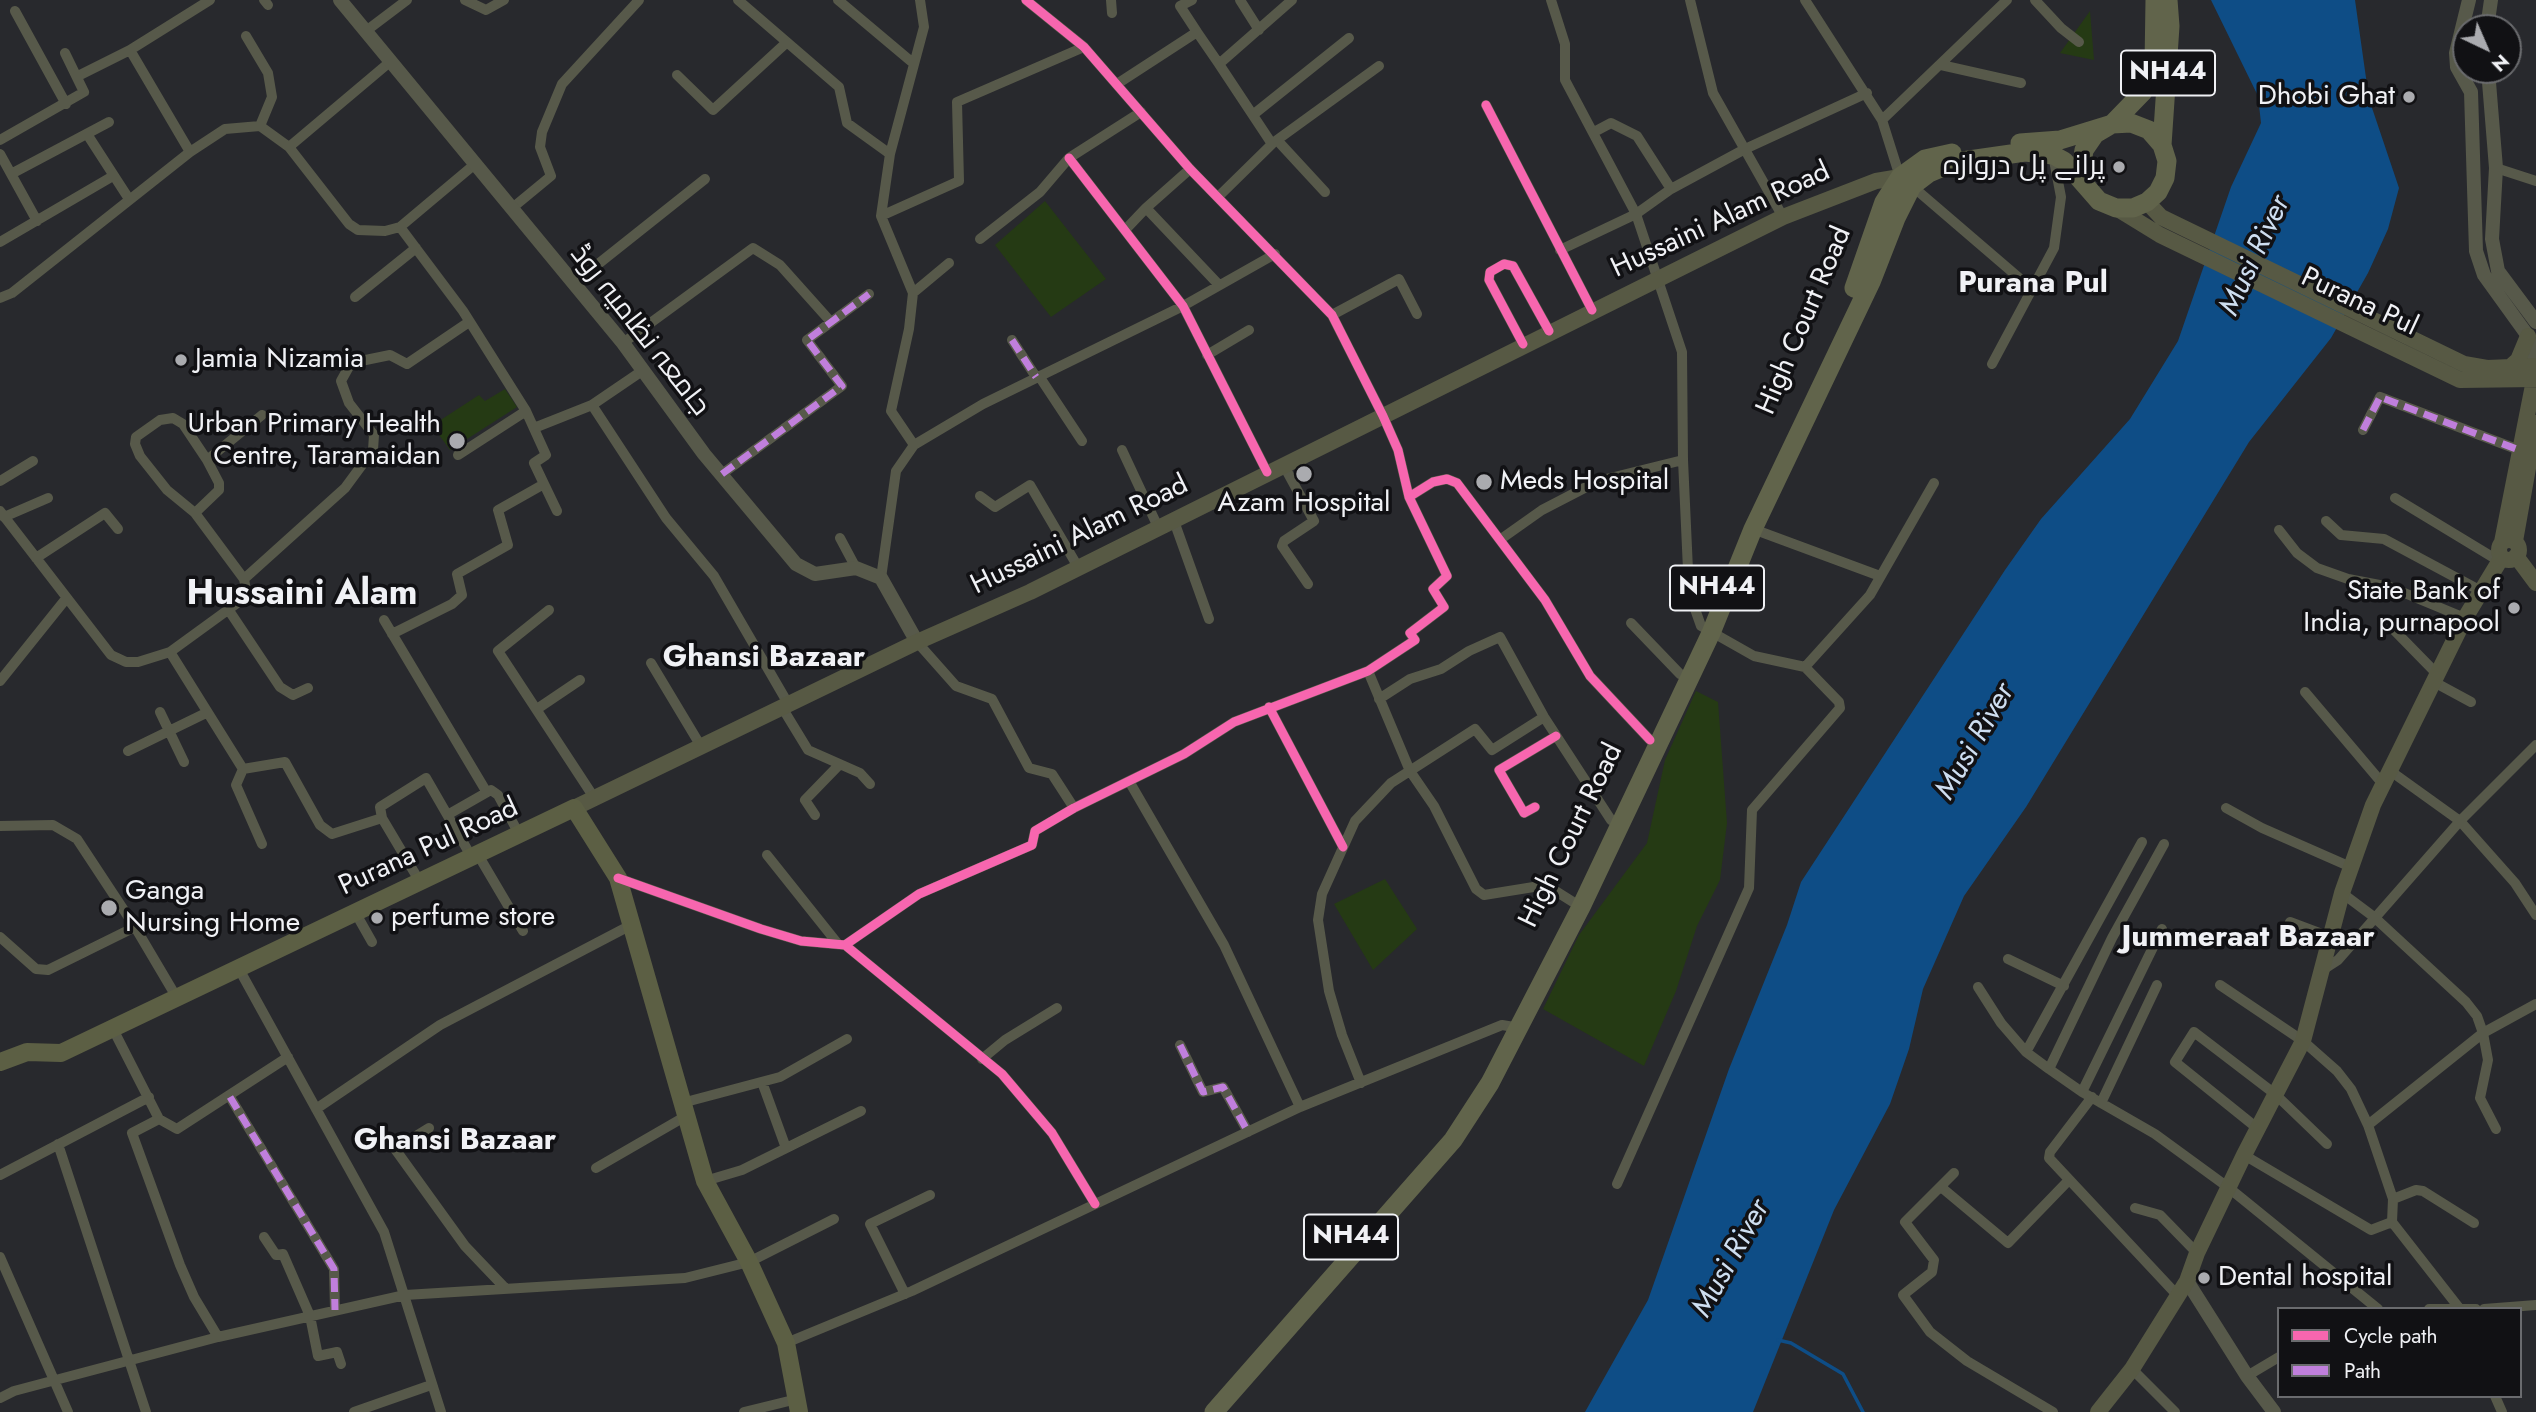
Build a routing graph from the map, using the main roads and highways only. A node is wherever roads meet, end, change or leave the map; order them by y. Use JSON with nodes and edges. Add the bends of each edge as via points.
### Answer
{"nodes":[{"id":1,"x":2155,"y":0,"type":"edge"},
{"id":2,"x":2168,"y":0,"type":"edge"},
{"id":3,"x":2112,"y":124,"type":"junction"},
{"id":4,"x":2162,"y":145,"type":"junction"},
{"id":5,"x":1906,"y":182,"type":"junction"},
{"id":6,"x":2087,"y":188,"type":"junction"},
{"id":7,"x":2147,"y":202,"type":"junction"},
{"id":8,"x":2116,"y":208,"type":"junction"},
{"id":9,"x":2532,"y":329,"type":"edge"},
{"id":10,"x":2509,"y":368,"type":"junction"},
{"id":11,"x":2536,"y":372,"type":"edge"},
{"id":12,"x":2536,"y":423,"type":"edge"},
{"id":13,"x":2507,"y":551,"type":"junction"},
{"id":14,"x":2536,"y":583,"type":"edge"},
{"id":15,"x":1706,"y":630,"type":"junction"},
{"id":16,"x":574,"y":808,"type":"junction"},
{"id":17,"x":1516,"y":1027,"type":"junction"},
{"id":18,"x":0,"y":1062,"type":"edge"},
{"id":19,"x":798,"y":1405,"type":"edge"},
{"id":20,"x":1199,"y":1412,"type":"edge"},
{"id":21,"x":1214,"y":1412,"type":"edge"},
{"id":22,"x":2098,"y":1412,"type":"edge"}],
"edges":[{"from":1,"to":3,"type":"highway","number":"NH44","via":[[2154,65],[2143,92]]},
{"from":2,"to":4,"type":"highway","number":"NH44"},
{"from":3,"to":4,"type":"highway","number":"NH44","via":[[2131,123],[2149,130]]},
{"from":3,"to":5,"type":"highway","number":"NH44","via":[[2060,140],[2001,144],[1924,159]]},
{"from":3,"to":6,"type":"highway","number":"NH44","via":[[2095,134],[2084,150],[2081,170]]},
{"from":4,"to":7,"type":"highway","number":"NH44","via":[[2167,161],[2165,178]]},
{"from":5,"to":6,"type":"highway","number":"NH44","via":[[1955,162],[2025,152],[2053,155],[2077,173]]},
{"from":5,"to":15,"type":"highway","name":"High Court Road","number":"NH44","via":[[1871,282]]},
{"from":5,"to":15,"type":"highway","name":"High Court Road","number":"NH44","via":[[1884,202],[1860,275]]},
{"from":5,"to":16,"type":"main road","name":"Hussaini Alam Road","via":[[1867,184],[1783,217],[1166,524]]},
{"from":6,"to":8,"type":"highway","via":[[2099,201]]},
{"from":7,"to":8,"type":"highway"},
{"from":7,"to":10,"type":"main road","name":"Purana Pul","via":[[2161,217],[2465,363]]},
{"from":8,"to":11,"type":"main road","name":"Purana Pul","via":[[2160,235],[2460,380]]},
{"from":9,"to":10,"type":"main road","via":[[2518,360]]},
{"from":10,"to":11,"type":"main road","name":"Purana Pul"},
{"from":11,"to":13,"type":"main road","via":[[2519,450]]},
{"from":12,"to":13,"type":"main road"},
{"from":13,"to":14,"type":"main road"},
{"from":13,"to":22,"type":"main road","via":[[2465,618],[2385,776],[2342,893],[2303,1041],[2257,1128],[2187,1281],[2132,1369]]},
{"from":15,"to":17,"type":"highway","name":"High Court Road","number":"NH44"},
{"from":15,"to":17,"type":"highway","name":"High Court Road","number":"NH44","via":[[1680,674]]},
{"from":16,"to":18,"type":"main road","name":"Purana Pul Road","via":[[61,1053],[27,1052]]},
{"from":16,"to":19,"type":"main road","via":[[618,878],[705,1181],[786,1343]]},
{"from":17,"to":20,"type":"highway","name":"High Court Road","number":"NH44","via":[[1444,1131]]},
{"from":17,"to":21,"type":"highway","name":"High Court Road","number":"NH44","via":[[1452,1140]]}]}
